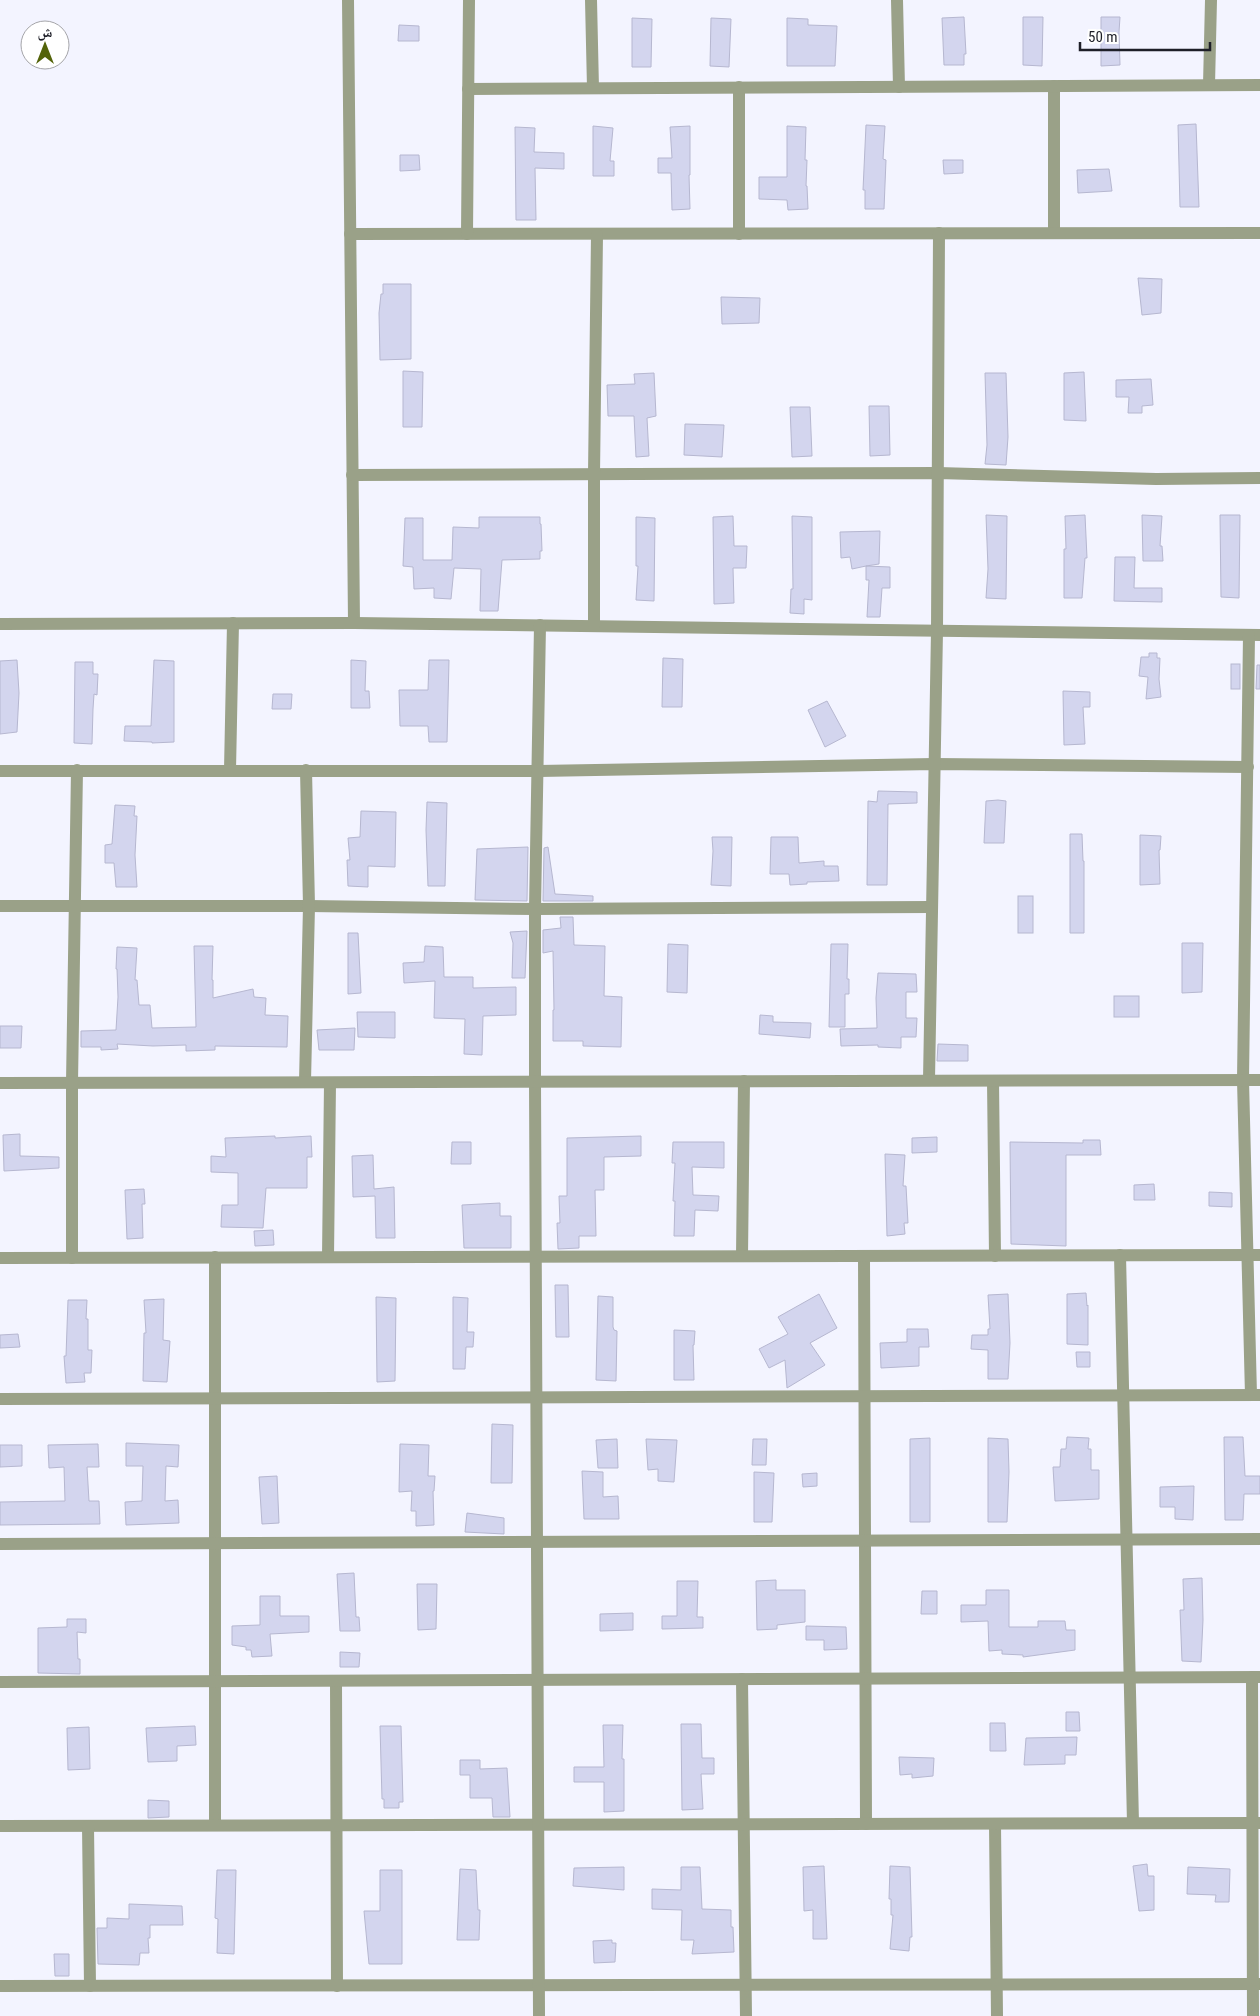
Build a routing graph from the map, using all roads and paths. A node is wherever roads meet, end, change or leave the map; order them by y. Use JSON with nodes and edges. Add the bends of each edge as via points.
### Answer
{"nodes":[{"id":1,"x":348,"y":0,"type":"edge"},
{"id":2,"x":469,"y":0,"type":"edge"},
{"id":3,"x":591,"y":0,"type":"edge"},
{"id":4,"x":897,"y":0,"type":"edge"},
{"id":5,"x":1211,"y":0,"type":"edge"},
{"id":6,"x":1260,"y":85,"type":"edge"},
{"id":7,"x":1054,"y":86,"type":"junction"},
{"id":8,"x":1209,"y":86,"type":"junction"},
{"id":9,"x":899,"y":87,"type":"junction"},
{"id":10,"x":593,"y":88,"type":"junction"},
{"id":11,"x":739,"y":88,"type":"junction"},
{"id":12,"x":468,"y":89,"type":"junction"},
{"id":13,"x":939,"y":233,"type":"junction"},
{"id":14,"x":1054,"y":233,"type":"junction"},
{"id":15,"x":1260,"y":233,"type":"edge"},
{"id":16,"x":350,"y":234,"type":"junction"},
{"id":17,"x":467,"y":234,"type":"junction"},
{"id":18,"x":739,"y":234,"type":"junction"},
{"id":19,"x":597,"y":235,"type":"junction"},
{"id":20,"x":938,"y":473,"type":"junction"},
{"id":21,"x":594,"y":474,"type":"junction"},
{"id":22,"x":352,"y":475,"type":"junction"},
{"id":23,"x":1260,"y":478,"type":"edge"},
{"id":24,"x":233,"y":623,"type":"junction"},
{"id":25,"x":354,"y":623,"type":"junction"},
{"id":26,"x":0,"y":624,"type":"edge"},
{"id":27,"x":540,"y":625,"type":"junction"},
{"id":28,"x":594,"y":626,"type":"junction"},
{"id":29,"x":937,"y":631,"type":"junction"},
{"id":30,"x":1255,"y":635,"type":"edge"},
{"id":31,"x":934,"y":764,"type":"junction"},
{"id":32,"x":1248,"y":767,"type":"junction"},
{"id":33,"x":77,"y":770,"type":"junction"},
{"id":34,"x":230,"y":770,"type":"junction"},
{"id":35,"x":306,"y":770,"type":"junction"},
{"id":36,"x":0,"y":771,"type":"edge"},
{"id":37,"x":539,"y":771,"type":"junction"},
{"id":38,"x":0,"y":906,"type":"edge"},
{"id":39,"x":76,"y":906,"type":"junction"},
{"id":40,"x":308,"y":906,"type":"junction"},
{"id":41,"x":932,"y":907,"type":"junction"},
{"id":42,"x":535,"y":909,"type":"junction"},
{"id":43,"x":929,"y":1080,"type":"junction"},
{"id":44,"x":1243,"y":1080,"type":"junction"},
{"id":45,"x":1260,"y":1080,"type":"edge"},
{"id":46,"x":744,"y":1081,"type":"junction"},
{"id":47,"x":993,"y":1081,"type":"junction"},
{"id":48,"x":305,"y":1082,"type":"junction"},
{"id":49,"x":535,"y":1082,"type":"junction"},
{"id":50,"x":0,"y":1083,"type":"edge"},
{"id":51,"x":72,"y":1083,"type":"junction"},
{"id":52,"x":330,"y":1083,"type":"junction"},
{"id":53,"x":1120,"y":1255,"type":"junction"},
{"id":54,"x":1254,"y":1255,"type":"edge"},
{"id":55,"x":536,"y":1256,"type":"junction"},
{"id":56,"x":742,"y":1256,"type":"junction"},
{"id":57,"x":864,"y":1256,"type":"junction"},
{"id":58,"x":995,"y":1256,"type":"junction"},
{"id":59,"x":215,"y":1257,"type":"junction"},
{"id":60,"x":328,"y":1257,"type":"junction"},
{"id":61,"x":0,"y":1258,"type":"edge"},
{"id":62,"x":72,"y":1258,"type":"junction"},
{"id":63,"x":1256,"y":1395,"type":"edge"},
{"id":64,"x":1123,"y":1396,"type":"junction"},
{"id":65,"x":864,"y":1397,"type":"junction"},
{"id":66,"x":215,"y":1398,"type":"junction"},
{"id":67,"x":536,"y":1398,"type":"junction"},
{"id":68,"x":0,"y":1399,"type":"edge"},
{"id":69,"x":1260,"y":1539,"type":"edge"},
{"id":70,"x":865,"y":1540,"type":"junction"},
{"id":71,"x":1127,"y":1540,"type":"junction"},
{"id":72,"x":537,"y":1542,"type":"junction"},
{"id":73,"x":215,"y":1543,"type":"junction"},
{"id":74,"x":0,"y":1544,"type":"edge"},
{"id":75,"x":1130,"y":1678,"type":"junction"},
{"id":76,"x":1256,"y":1678,"type":"edge"},
{"id":77,"x":742,"y":1679,"type":"junction"},
{"id":78,"x":865,"y":1679,"type":"junction"},
{"id":79,"x":537,"y":1680,"type":"junction"},
{"id":80,"x":215,"y":1681,"type":"junction"},
{"id":81,"x":336,"y":1681,"type":"junction"},
{"id":82,"x":0,"y":1682,"type":"edge"},
{"id":83,"x":1256,"y":1822,"type":"edge"},
{"id":84,"x":1133,"y":1823,"type":"junction"},
{"id":85,"x":744,"y":1824,"type":"junction"},
{"id":86,"x":866,"y":1824,"type":"junction"},
{"id":87,"x":995,"y":1824,"type":"junction"},
{"id":88,"x":215,"y":1825,"type":"junction"},
{"id":89,"x":336,"y":1825,"type":"junction"},
{"id":90,"x":538,"y":1825,"type":"junction"},
{"id":91,"x":0,"y":1826,"type":"edge"},
{"id":92,"x":88,"y":1826,"type":"junction"},
{"id":93,"x":996,"y":1984,"type":"junction"},
{"id":94,"x":1257,"y":1984,"type":"edge"},
{"id":95,"x":538,"y":1985,"type":"junction"},
{"id":96,"x":745,"y":1985,"type":"junction"},
{"id":97,"x":0,"y":1986,"type":"edge"},
{"id":98,"x":90,"y":1986,"type":"junction"},
{"id":99,"x":337,"y":1986,"type":"junction"},
{"id":100,"x":539,"y":2016,"type":"edge"},
{"id":101,"x":746,"y":2016,"type":"edge"},
{"id":102,"x":997,"y":2016,"type":"edge"},
{"id":103,"x":1253,"y":2016,"type":"edge"}],
"edges":[{"from":1,"to":16,"type":"street"},
{"from":2,"to":12,"type":"street"},
{"from":3,"to":10,"type":"street"},
{"from":4,"to":9,"type":"street"},
{"from":5,"to":8,"type":"street"},
{"from":6,"to":8,"type":"street"},
{"from":7,"to":8,"type":"street"},
{"from":7,"to":9,"type":"street"},
{"from":7,"to":14,"type":"street"},
{"from":9,"to":11,"type":"street"},
{"from":10,"to":11,"type":"street"},
{"from":10,"to":12,"type":"street"},
{"from":11,"to":18,"type":"street"},
{"from":12,"to":17,"type":"street"},
{"from":13,"to":14,"type":"street"},
{"from":13,"to":18,"type":"street"},
{"from":13,"to":20,"type":"street"},
{"from":14,"to":15,"type":"street"},
{"from":16,"to":17,"type":"street"},
{"from":16,"to":22,"type":"street"},
{"from":17,"to":19,"type":"street"},
{"from":18,"to":19,"type":"street"},
{"from":19,"to":21,"type":"street"},
{"from":20,"to":21,"type":"street"},
{"from":20,"to":23,"type":"street","via":[[1156,479]]},
{"from":20,"to":29,"type":"street"},
{"from":21,"to":22,"type":"street"},
{"from":21,"to":28,"type":"street"},
{"from":22,"to":25,"type":"street"},
{"from":24,"to":25,"type":"street"},
{"from":24,"to":26,"type":"street"},
{"from":24,"to":34,"type":"street"},
{"from":25,"to":27,"type":"street"},
{"from":27,"to":28,"type":"street"},
{"from":27,"to":37,"type":"street"},
{"from":28,"to":29,"type":"street"},
{"from":29,"to":30,"type":"street"},
{"from":29,"to":31,"type":"street"},
{"from":30,"to":32,"type":"street"},
{"from":31,"to":32,"type":"street"},
{"from":31,"to":37,"type":"street"},
{"from":31,"to":41,"type":"street"},
{"from":32,"to":44,"type":"street"},
{"from":33,"to":34,"type":"street"},
{"from":33,"to":36,"type":"street"},
{"from":33,"to":39,"type":"street"},
{"from":34,"to":35,"type":"street"},
{"from":35,"to":37,"type":"street"},
{"from":35,"to":40,"type":"street"},
{"from":37,"to":42,"type":"street"},
{"from":38,"to":39,"type":"street"},
{"from":39,"to":40,"type":"street"},
{"from":39,"to":51,"type":"street"},
{"from":40,"to":42,"type":"street"},
{"from":40,"to":48,"type":"street"},
{"from":41,"to":42,"type":"street"},
{"from":41,"to":43,"type":"street"},
{"from":42,"to":49,"type":"street"},
{"from":43,"to":46,"type":"street"},
{"from":43,"to":47,"type":"street"},
{"from":44,"to":45,"type":"street"},
{"from":44,"to":47,"type":"street"},
{"from":44,"to":54,"type":"street"},
{"from":46,"to":49,"type":"street"},
{"from":46,"to":56,"type":"street"},
{"from":47,"to":58,"type":"street"},
{"from":48,"to":51,"type":"street"},
{"from":48,"to":52,"type":"street"},
{"from":49,"to":52,"type":"street"},
{"from":49,"to":55,"type":"street"},
{"from":50,"to":51,"type":"street"},
{"from":51,"to":62,"type":"street"},
{"from":52,"to":60,"type":"street"},
{"from":53,"to":54,"type":"street"},
{"from":53,"to":58,"type":"street"},
{"from":53,"to":64,"type":"street"},
{"from":54,"to":63,"type":"street"},
{"from":55,"to":56,"type":"street"},
{"from":55,"to":60,"type":"street"},
{"from":55,"to":67,"type":"street"},
{"from":56,"to":57,"type":"street"},
{"from":57,"to":58,"type":"street"},
{"from":57,"to":65,"type":"street"},
{"from":59,"to":60,"type":"street"},
{"from":59,"to":62,"type":"street"},
{"from":59,"to":66,"type":"street"},
{"from":61,"to":62,"type":"street"},
{"from":63,"to":64,"type":"street"},
{"from":64,"to":65,"type":"street"},
{"from":64,"to":71,"type":"street"},
{"from":65,"to":67,"type":"street"},
{"from":65,"to":70,"type":"street"},
{"from":66,"to":67,"type":"street"},
{"from":66,"to":68,"type":"street"},
{"from":66,"to":73,"type":"street"},
{"from":67,"to":72,"type":"street"},
{"from":69,"to":71,"type":"street"},
{"from":70,"to":71,"type":"street"},
{"from":70,"to":72,"type":"street"},
{"from":70,"to":78,"type":"street"},
{"from":71,"to":75,"type":"street"},
{"from":72,"to":73,"type":"street"},
{"from":72,"to":79,"type":"street"},
{"from":73,"to":74,"type":"street"},
{"from":73,"to":80,"type":"street"},
{"from":75,"to":76,"type":"street"},
{"from":75,"to":78,"type":"street"},
{"from":75,"to":84,"type":"street"},
{"from":76,"to":83,"type":"street"},
{"from":77,"to":78,"type":"street"},
{"from":77,"to":79,"type":"street"},
{"from":77,"to":85,"type":"street"},
{"from":78,"to":86,"type":"street"},
{"from":79,"to":81,"type":"street"},
{"from":79,"to":90,"type":"street"},
{"from":80,"to":81,"type":"street"},
{"from":80,"to":82,"type":"street"},
{"from":80,"to":88,"type":"street"},
{"from":81,"to":89,"type":"street"},
{"from":83,"to":84,"type":"street"},
{"from":83,"to":94,"type":"street"},
{"from":84,"to":87,"type":"street"},
{"from":85,"to":86,"type":"street"},
{"from":85,"to":90,"type":"street"},
{"from":85,"to":96,"type":"street"},
{"from":86,"to":87,"type":"street"},
{"from":87,"to":93,"type":"street"},
{"from":88,"to":89,"type":"street"},
{"from":88,"to":92,"type":"street"},
{"from":89,"to":90,"type":"street"},
{"from":89,"to":99,"type":"street"},
{"from":90,"to":95,"type":"street"},
{"from":91,"to":92,"type":"street"},
{"from":92,"to":98,"type":"street"},
{"from":93,"to":94,"type":"street"},
{"from":93,"to":96,"type":"street"},
{"from":93,"to":102,"type":"street"},
{"from":94,"to":103,"type":"street"},
{"from":95,"to":96,"type":"street"},
{"from":95,"to":99,"type":"street"},
{"from":95,"to":100,"type":"street"},
{"from":96,"to":101,"type":"street"},
{"from":97,"to":98,"type":"street"},
{"from":98,"to":99,"type":"street"}]}
